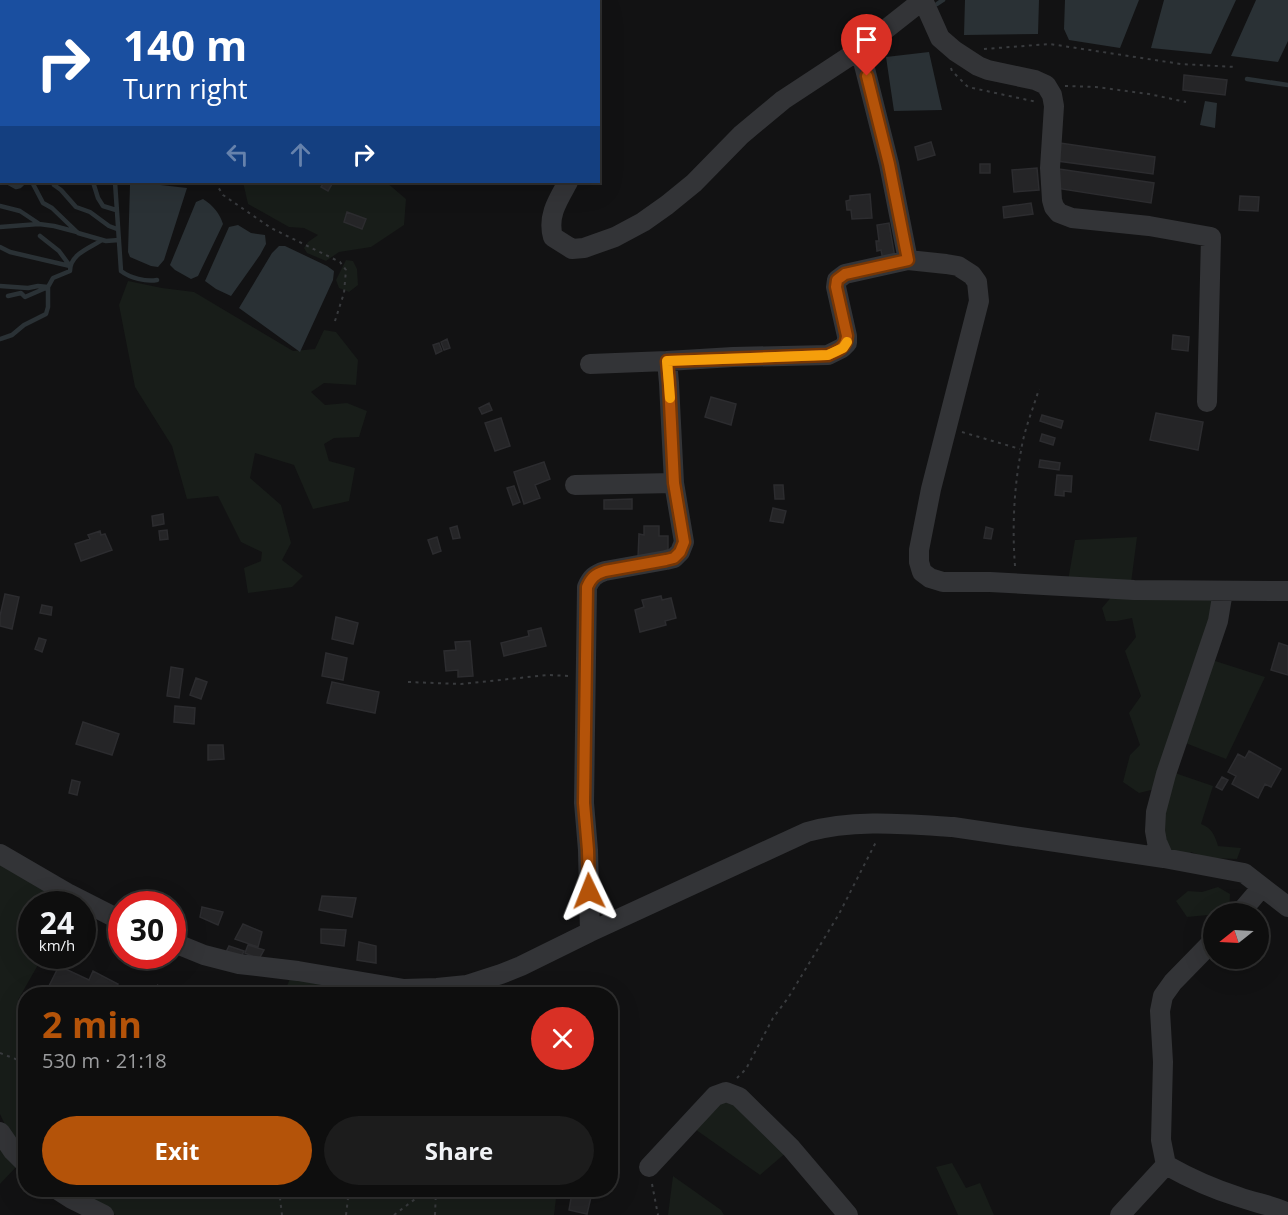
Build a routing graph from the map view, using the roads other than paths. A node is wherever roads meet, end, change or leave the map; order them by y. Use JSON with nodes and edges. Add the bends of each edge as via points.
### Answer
{"nodes":[{"id":1,"x":923,"y":0,"type":"edge"},
{"id":2,"x":862,"y":48,"type":"junction"},
{"id":3,"x":568,"y":183,"type":"edge"},
{"id":4,"x":908,"y":260,"type":"junction"},
{"id":5,"x":667,"y":361,"type":"junction"},
{"id":6,"x":590,"y":364,"type":"dead end"},
{"id":7,"x":1207,"y":402,"type":"dead end"},
{"id":8,"x":674,"y":483,"type":"junction"},
{"id":9,"x":575,"y":485,"type":"dead end"},
{"id":10,"x":1223,"y":591,"type":"junction"},
{"id":11,"x":1288,"y":591,"type":"edge"},
{"id":12,"x":0,"y":854,"type":"edge"},
{"id":13,"x":1164,"y":858,"type":"junction"},
{"id":14,"x":1262,"y":887,"type":"junction"},
{"id":15,"x":1248,"y":903,"type":"edge"},
{"id":16,"x":1288,"y":907,"type":"edge"},
{"id":17,"x":108,"y":914,"type":"edge"},
{"id":18,"x":590,"y":932,"type":"junction"},
{"id":19,"x":186,"y":948,"type":"edge"},
{"id":20,"x":1203,"y":951,"type":"edge"},
{"id":21,"x":392,"y":987,"type":"edge"},
{"id":22,"x":447,"y":987,"type":"edge"},
{"id":23,"x":0,"y":1132,"type":"edge"},
{"id":24,"x":18,"y":1156,"type":"edge"},
{"id":25,"x":1166,"y":1165,"type":"junction"},
{"id":26,"x":649,"y":1167,"type":"road end"},
{"id":27,"x":69,"y":1197,"type":"edge"},
{"id":28,"x":1288,"y":1213,"type":"edge"},
{"id":29,"x":104,"y":1215,"type":"edge"},
{"id":30,"x":848,"y":1215,"type":"edge"},
{"id":31,"x":1120,"y":1215,"type":"edge"}],
"edges":[{"from":1,"to":2,"type":"street"},
{"from":1,"to":7,"type":"street","via":[[940,38],[954,51],[988,70],[1046,85],[1054,106],[1050,168],[1052,200],[1059,213],[1211,237]]},
{"from":2,"to":3,"type":"street","via":[[783,100],[684,191],[643,222],[615,237],[572,249],[553,237],[551,216]]},
{"from":2,"to":4,"type":"street"},
{"from":4,"to":5,"type":"street","via":[[845,274],[837,280],[847,336],[847,343],[837,352]]},
{"from":4,"to":10,"type":"street","via":[[958,266],[972,275],[979,289],[931,489],[919,549],[922,572],[943,582]]},
{"from":5,"to":6,"type":"street"},
{"from":5,"to":8,"type":"street"},
{"from":8,"to":9,"type":"street"},
{"from":8,"to":18,"type":"street","via":[[684,542],[680,552],[674,558],[596,574],[587,587],[584,803]]},
{"from":10,"to":11,"type":"street"},
{"from":10,"to":13,"type":"street","via":[[1218,621],[1156,812],[1155,831]]},
{"from":12,"to":17,"type":"street"},
{"from":13,"to":14,"type":"street","via":[[1244,873]]},
{"from":13,"to":18,"type":"street","via":[[953,827],[826,826]]},
{"from":14,"to":15,"type":"street"},
{"from":14,"to":16,"type":"street"},
{"from":18,"to":22,"type":"street","via":[[501,974]]},
{"from":19,"to":21,"type":"street","via":[[239,963]]},
{"from":20,"to":25,"type":"street","via":[[1173,982],[1163,996],[1160,1011],[1161,1140]]},
{"from":23,"to":24,"type":"street"},
{"from":25,"to":28,"type":"street","via":[[1195,1181]]},
{"from":25,"to":31,"type":"street"},
{"from":26,"to":30,"type":"street","via":[[715,1096],[726,1092],[739,1097],[790,1148]]},
{"from":27,"to":29,"type":"street"}]}
